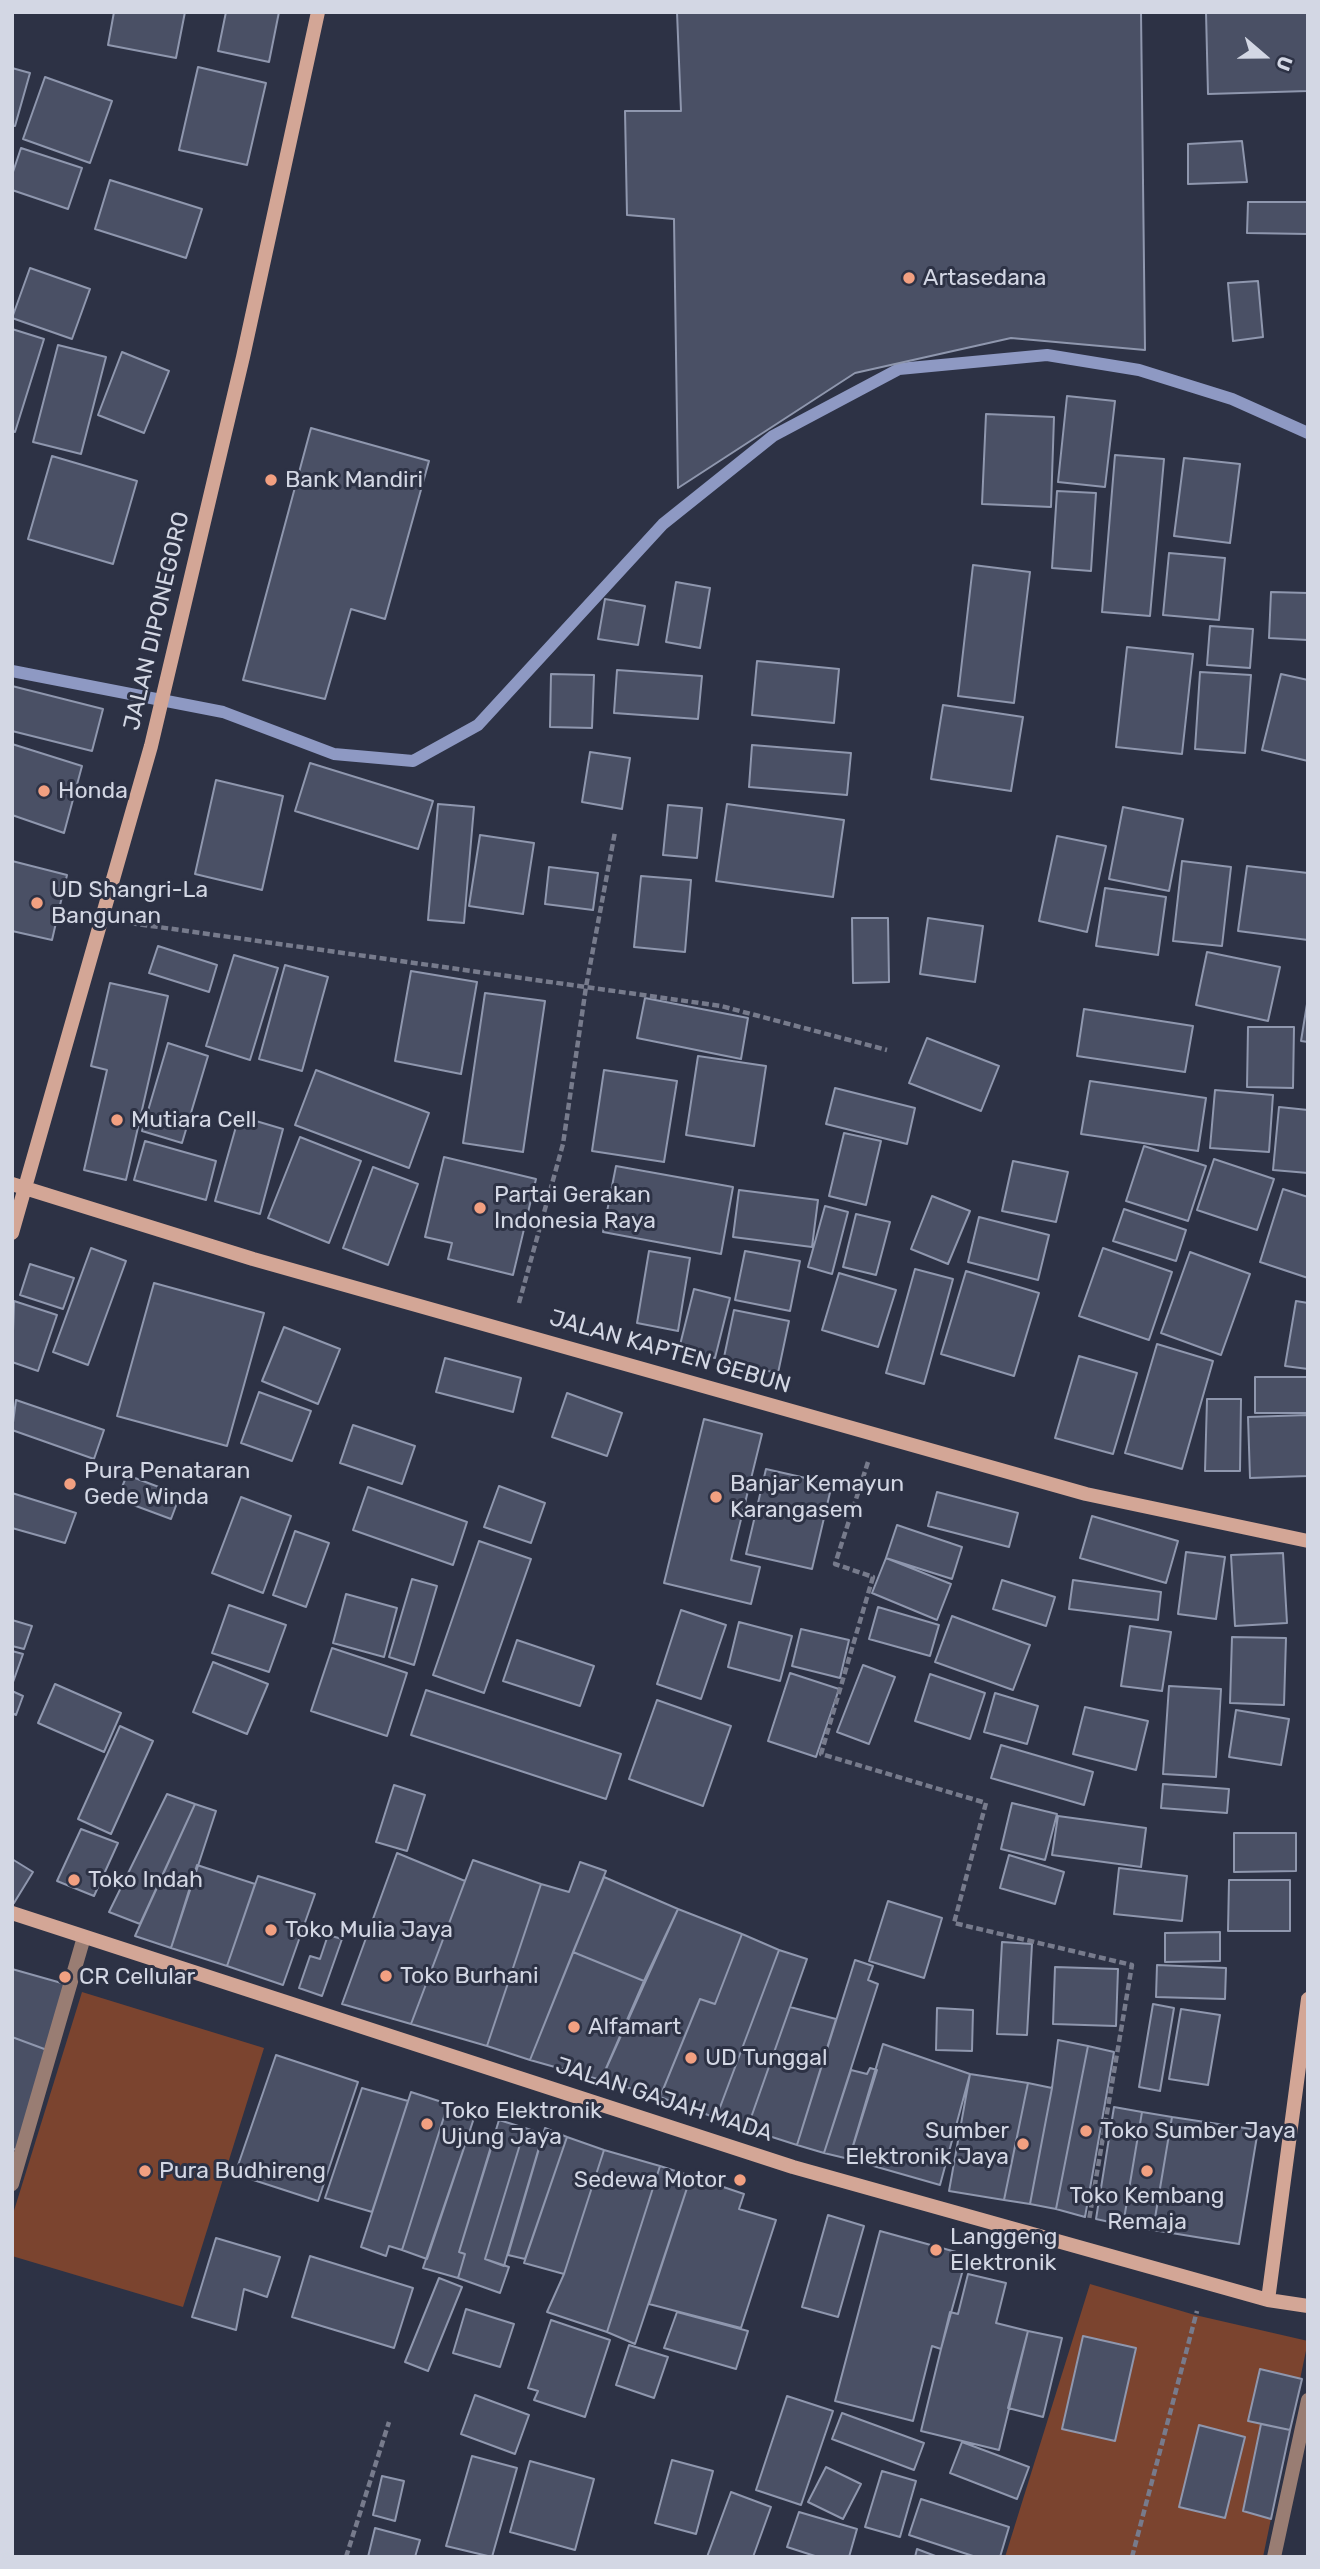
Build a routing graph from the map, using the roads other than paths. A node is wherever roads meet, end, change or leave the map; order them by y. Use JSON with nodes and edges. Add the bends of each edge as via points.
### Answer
{"nodes":[{"id":1,"x":318,"y":12,"type":"edge"},
{"id":2,"x":18,"y":1186,"type":"edge"},
{"id":3,"x":12,"y":1233,"type":"edge"},
{"id":4,"x":1308,"y":1541,"type":"edge"},
{"id":5,"x":12,"y":1913,"type":"edge"},
{"id":6,"x":84,"y":1937,"type":"junction"},
{"id":7,"x":1308,"y":1999,"type":"edge"},
{"id":8,"x":12,"y":2184,"type":"edge"},
{"id":9,"x":1268,"y":2300,"type":"junction"},
{"id":10,"x":1308,"y":2306,"type":"edge"},
{"id":11,"x":1308,"y":2400,"type":"edge"},
{"id":12,"x":1274,"y":2557,"type":"edge"}],
"edges":[{"from":1,"to":2,"type":"street","name":"JALAN DIPONEGORO","via":[[151,746]]},
{"from":2,"to":3,"type":"street","name":"JALAN DIPONEGORO"},
{"from":2,"to":4,"type":"street","name":"JALAN KAPTEN GEBUN","via":[[253,1259],[1086,1494]]},
{"from":5,"to":6,"type":"street","name":"JALAN GAJAH MADA"},
{"from":6,"to":8,"type":"street"},
{"from":6,"to":9,"type":"street","name":"JALAN GAJAH MADA","via":[[793,2166]]},
{"from":7,"to":9,"type":"street"},
{"from":9,"to":10,"type":"street","name":"JALAN GAJAH MADA"},
{"from":11,"to":12,"type":"street"}]}
